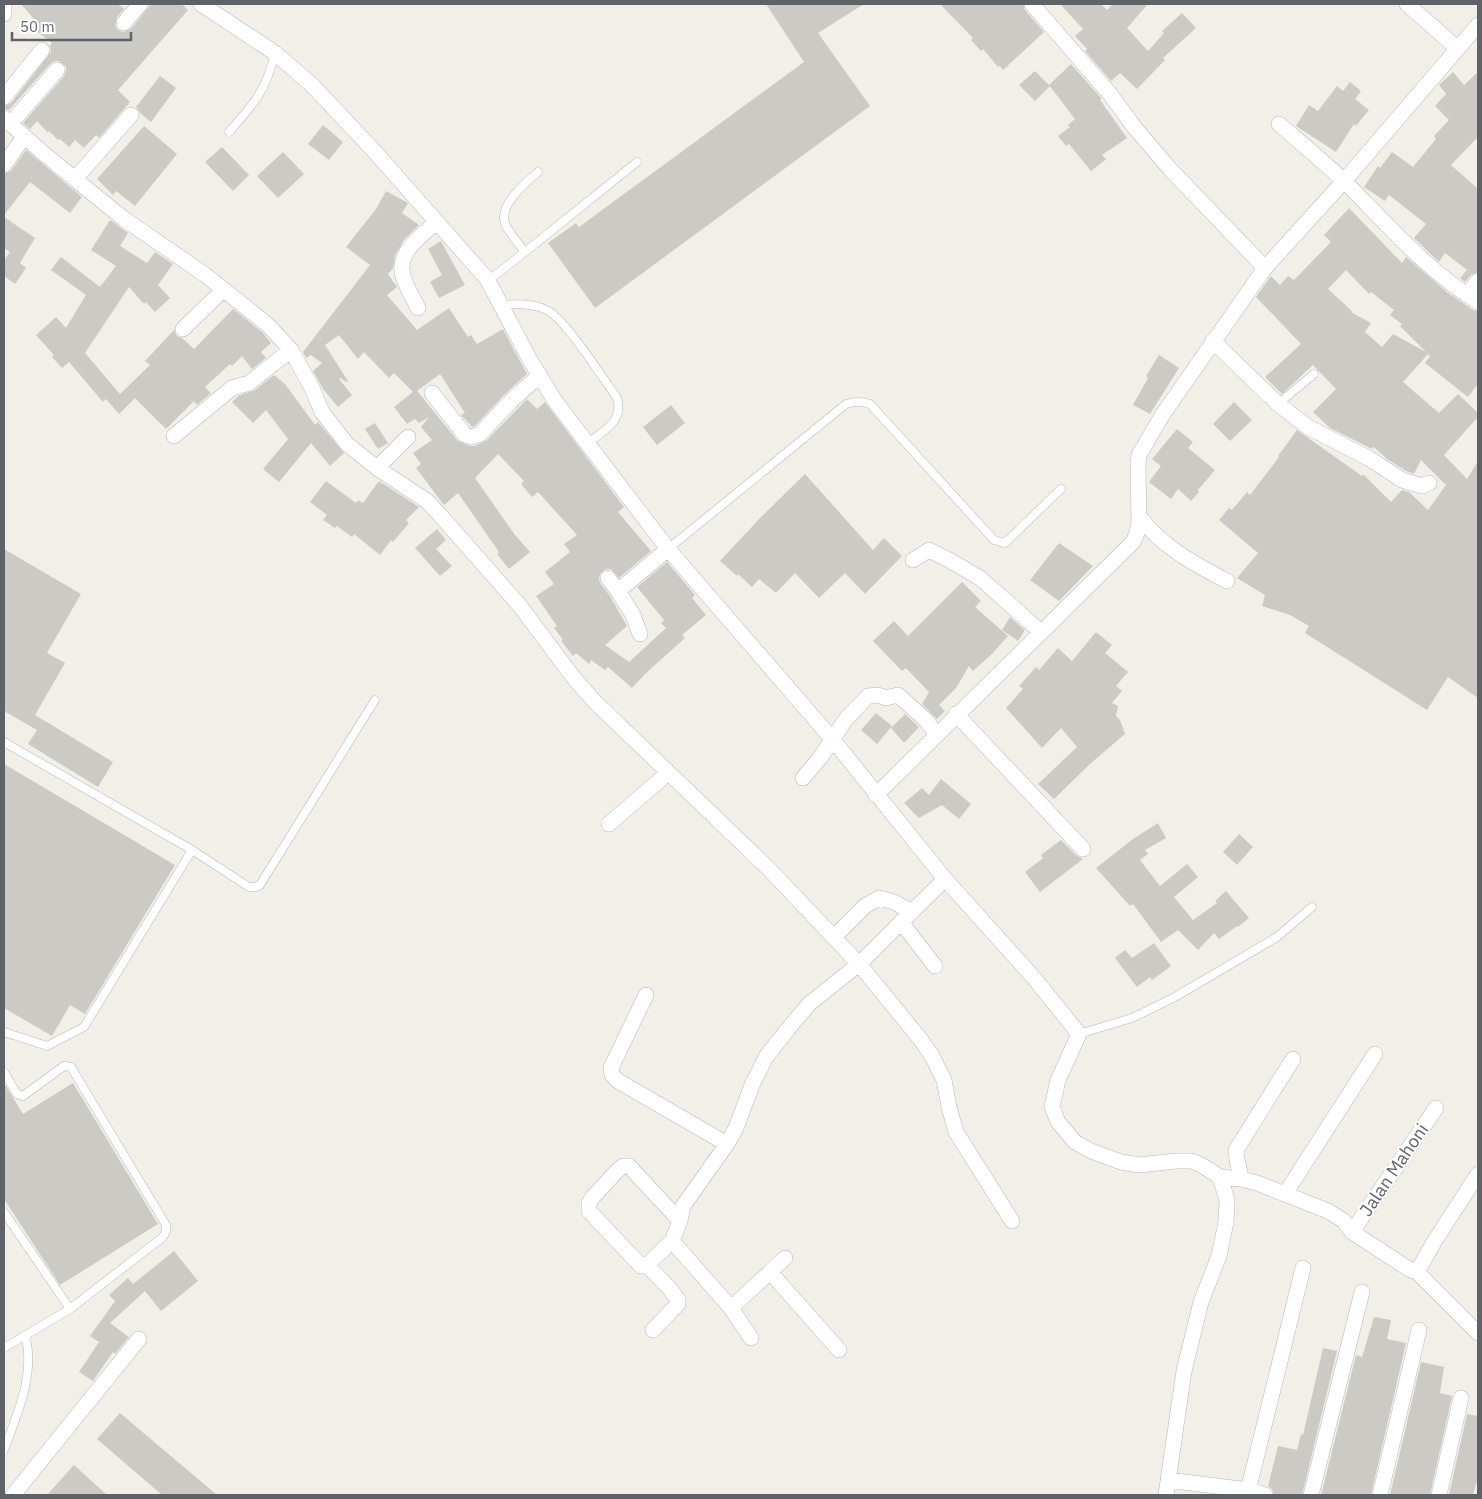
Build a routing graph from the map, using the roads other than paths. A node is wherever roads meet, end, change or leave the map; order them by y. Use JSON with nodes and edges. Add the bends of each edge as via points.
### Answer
{"nodes":[{"id":1,"x":140,"y":4,"type":"edge"},
{"id":2,"x":201,"y":4,"type":"edge"},
{"id":3,"x":1032,"y":4,"type":"edge"},
{"id":4,"x":1408,"y":4,"type":"edge"},
{"id":5,"x":4,"y":7,"type":"edge"},
{"id":6,"x":4,"y":14,"type":"edge"},
{"id":7,"x":124,"y":23,"type":"dead end"},
{"id":8,"x":1478,"y":25,"type":"edge"},
{"id":9,"x":1457,"y":48,"type":"junction"},
{"id":10,"x":42,"y":50,"type":"dead end"},
{"id":11,"x":275,"y":54,"type":"junction"},
{"id":12,"x":58,"y":70,"type":"dead end"},
{"id":13,"x":4,"y":97,"type":"edge"},
{"id":14,"x":131,"y":115,"type":"dead end"},
{"id":15,"x":7,"y":121,"type":"edge"},
{"id":16,"x":1279,"y":124,"type":"dead end"},
{"id":17,"x":229,"y":132,"type":"dead end"},
{"id":18,"x":24,"y":136,"type":"junction"},
{"id":19,"x":638,"y":162,"type":"dead end"},
{"id":20,"x":4,"y":165,"type":"edge"},
{"id":21,"x":538,"y":172,"type":"dead end"},
{"id":22,"x":75,"y":179,"type":"junction"},
{"id":23,"x":1344,"y":181,"type":"junction"},
{"id":24,"x":436,"y":222,"type":"junction"},
{"id":25,"x":525,"y":252,"type":"junction"},
{"id":26,"x":1265,"y":268,"type":"junction"},
{"id":27,"x":487,"y":279,"type":"junction"},
{"id":28,"x":1478,"y":281,"type":"edge"},
{"id":29,"x":223,"y":290,"type":"junction"},
{"id":30,"x":1473,"y":298,"type":"edge"},
{"id":31,"x":501,"y":305,"type":"junction"},
{"id":32,"x":418,"y":308,"type":"dead end"},
{"id":33,"x":183,"y":329,"type":"dead end"},
{"id":34,"x":1213,"y":341,"type":"junction"},
{"id":35,"x":291,"y":350,"type":"junction"},
{"id":36,"x":1314,"y":374,"type":"dead end"},
{"id":37,"x":539,"y":376,"type":"junction"},
{"id":38,"x":432,"y":393,"type":"dead end"},
{"id":39,"x":1278,"y":404,"type":"junction"},
{"id":40,"x":174,"y":436,"type":"dead end"},
{"id":41,"x":408,"y":437,"type":"dead end"},
{"id":42,"x":587,"y":444,"type":"junction"},
{"id":43,"x":377,"y":468,"type":"junction"},
{"id":44,"x":1430,"y":483,"type":"dead end"},
{"id":45,"x":1061,"y":489,"type":"dead end"},
{"id":46,"x":1139,"y":516,"type":"junction"},
{"id":47,"x":668,"y":549,"type":"junction"},
{"id":48,"x":913,"y":560,"type":"dead end"},
{"id":49,"x":608,"y":578,"type":"dead end"},
{"id":50,"x":1227,"y":581,"type":"dead end"},
{"id":51,"x":618,"y":591,"type":"junction"},
{"id":52,"x":1041,"y":632,"type":"junction"},
{"id":53,"x":640,"y":634,"type":"dead end"},
{"id":54,"x":375,"y":700,"type":"dead end"},
{"id":55,"x":956,"y":714,"type":"junction"},
{"id":56,"x":936,"y":734,"type":"junction"},
{"id":57,"x":833,"y":740,"type":"junction"},
{"id":58,"x":4,"y":742,"type":"edge"},
{"id":59,"x":668,"y":773,"type":"junction"},
{"id":60,"x":803,"y":778,"type":"dead end"},
{"id":61,"x":876,"y":794,"type":"junction"},
{"id":62,"x":608,"y":824,"type":"dead end"},
{"id":63,"x":1083,"y":849,"type":"dead end"},
{"id":64,"x":192,"y":850,"type":"junction"},
{"id":65,"x":945,"y":878,"type":"junction"},
{"id":66,"x":1312,"y":907,"type":"dead end"},
{"id":67,"x":906,"y":917,"type":"junction"},
{"id":68,"x":834,"y":937,"type":"junction"},
{"id":69,"x":859,"y":964,"type":"junction"},
{"id":70,"x":935,"y":966,"type":"dead end"},
{"id":71,"x":646,"y":995,"type":"dead end"},
{"id":72,"x":4,"y":1032,"type":"edge"},
{"id":73,"x":1079,"y":1034,"type":"junction"},
{"id":74,"x":1375,"y":1054,"type":"dead end"},
{"id":75,"x":1293,"y":1060,"type":"dead end"},
{"id":76,"x":4,"y":1072,"type":"edge"},
{"id":77,"x":1436,"y":1108,"type":"dead end"},
{"id":78,"x":728,"y":1144,"type":"junction"},
{"id":79,"x":1478,"y":1174,"type":"edge"},
{"id":80,"x":1220,"y":1178,"type":"junction"},
{"id":81,"x":1241,"y":1179,"type":"junction"},
{"id":82,"x":1285,"y":1194,"type":"junction"},
{"id":83,"x":4,"y":1212,"type":"edge"},
{"id":84,"x":680,"y":1221,"type":"junction"},
{"id":85,"x":1012,"y":1221,"type":"dead end"},
{"id":86,"x":1352,"y":1232,"type":"junction"},
{"id":87,"x":672,"y":1241,"type":"junction"},
{"id":88,"x":784,"y":1258,"type":"dead end"},
{"id":89,"x":647,"y":1265,"type":"junction"},
{"id":90,"x":1303,"y":1268,"type":"dead end"},
{"id":91,"x":770,"y":1272,"type":"junction"},
{"id":92,"x":1417,"y":1272,"type":"junction"},
{"id":93,"x":1362,"y":1292,"type":"dead end"},
{"id":94,"x":731,"y":1308,"type":"junction"},
{"id":95,"x":70,"y":1309,"type":"junction"},
{"id":96,"x":653,"y":1330,"type":"dead end"},
{"id":97,"x":1419,"y":1330,"type":"dead end"},
{"id":98,"x":1478,"y":1333,"type":"edge"},
{"id":99,"x":25,"y":1335,"type":"junction"},
{"id":100,"x":139,"y":1338,"type":"dead end"},
{"id":101,"x":751,"y":1338,"type":"dead end"},
{"id":102,"x":4,"y":1348,"type":"edge"},
{"id":103,"x":839,"y":1350,"type":"dead end"},
{"id":104,"x":1461,"y":1398,"type":"dead end"},
{"id":105,"x":4,"y":1450,"type":"edge"},
{"id":106,"x":1167,"y":1488,"type":"edge"},
{"id":107,"x":1248,"y":1493,"type":"edge"},
{"id":108,"x":13,"y":1495,"type":"edge"},
{"id":109,"x":1265,"y":1495,"type":"edge"},
{"id":110,"x":1311,"y":1495,"type":"edge"},
{"id":111,"x":1380,"y":1495,"type":"edge"},
{"id":112,"x":1439,"y":1495,"type":"edge"}],
"edges":[{"from":1,"to":7,"type":"street"},
{"from":2,"to":11,"type":"street"},
{"from":3,"to":26,"type":"street","via":[[1170,169]]},
{"from":4,"to":9,"type":"street"},
{"from":5,"to":6,"type":"street"},
{"from":8,"to":9,"type":"street"},
{"from":9,"to":23,"type":"street"},
{"from":10,"to":13,"type":"street"},
{"from":11,"to":17,"type":"lane","via":[[264,88]]},
{"from":11,"to":24,"type":"street","via":[[334,107]]},
{"from":12,"to":15,"type":"street"},
{"from":14,"to":22,"type":"street"},
{"from":15,"to":18,"type":"street"},
{"from":16,"to":23,"type":"street"},
{"from":18,"to":20,"type":"street"},
{"from":18,"to":22,"type":"street"},
{"from":19,"to":25,"type":"lane"},
{"from":21,"to":25,"type":"lane","via":[[520,188],[504,212],[505,225]]},
{"from":22,"to":29,"type":"street","via":[[124,219]]},
{"from":23,"to":26,"type":"street"},
{"from":23,"to":30,"type":"street","via":[[1386,225]]},
{"from":24,"to":27,"type":"street"},
{"from":24,"to":32,"type":"street","via":[[402,258],[402,276]]},
{"from":25,"to":27,"type":"lane"},
{"from":26,"to":34,"type":"street"},
{"from":27,"to":31,"type":"street"},
{"from":28,"to":30,"type":"street"},
{"from":29,"to":33,"type":"street"},
{"from":29,"to":35,"type":"street","via":[[268,325]]},
{"from":31,"to":37,"type":"street"},
{"from":31,"to":42,"type":"lane","via":[[524,304],[548,310],[564,325],[617,398],[618,415]]},
{"from":34,"to":39,"type":"street"},
{"from":34,"to":46,"type":"street","via":[[1139,455]]},
{"from":35,"to":40,"type":"street","via":[[249,383],[232,388]]},
{"from":35,"to":43,"type":"street","via":[[322,412],[347,444]]},
{"from":36,"to":39,"type":"lane"},
{"from":37,"to":38,"type":"street","via":[[472,438],[465,435]]},
{"from":37,"to":42,"type":"street"},
{"from":39,"to":44,"type":"street","via":[[1308,427],[1370,459],[1402,480],[1422,486]]},
{"from":41,"to":43,"type":"street"},
{"from":42,"to":47,"type":"street"},
{"from":43,"to":59,"type":"street","via":[[427,501],[520,606],[594,701]]},
{"from":45,"to":47,"type":"lane","via":[[1005,543],[994,540],[870,404],[853,402],[846,404]]},
{"from":46,"to":50,"type":"street","via":[[1172,548]]},
{"from":46,"to":52,"type":"street","via":[[1133,542]]},
{"from":47,"to":51,"type":"street"},
{"from":47,"to":57,"type":"street"},
{"from":48,"to":52,"type":"street","via":[[929,550],[949,560],[980,578]]},
{"from":49,"to":51,"type":"street"},
{"from":51,"to":53,"type":"street"},
{"from":52,"to":55,"type":"street"},
{"from":54,"to":64,"type":"lane","via":[[260,885],[249,887]]},
{"from":55,"to":56,"type":"street"},
{"from":55,"to":63,"type":"street"},
{"from":56,"to":57,"type":"street","via":[[898,695],[886,698],[878,695],[868,696],[846,719]]},
{"from":56,"to":61,"type":"street"},
{"from":57,"to":60,"type":"street"},
{"from":57,"to":61,"type":"street"},
{"from":58,"to":64,"type":"lane"},
{"from":59,"to":62,"type":"street"},
{"from":59,"to":68,"type":"street","via":[[769,869]]},
{"from":61,"to":65,"type":"street"},
{"from":64,"to":72,"type":"lane","via":[[84,1027],[47,1046]]},
{"from":65,"to":67,"type":"street"},
{"from":65,"to":73,"type":"street"},
{"from":66,"to":73,"type":"lane","via":[[1277,937],[1175,997],[1132,1018]]},
{"from":67,"to":68,"type":"street","via":[[894,902],[880,898],[865,906]]},
{"from":67,"to":69,"type":"street"},
{"from":67,"to":70,"type":"street"},
{"from":68,"to":69,"type":"street"},
{"from":69,"to":78,"type":"street","via":[[809,1004],[766,1057]]},
{"from":69,"to":85,"type":"street","via":[[932,1056],[944,1080],[956,1132]]},
{"from":71,"to":78,"type":"street","via":[[611,1068],[612,1075]]},
{"from":73,"to":80,"type":"street","via":[[1058,1080],[1052,1107],[1058,1122],[1076,1142],[1103,1156],[1139,1165],[1192,1161]]},
{"from":74,"to":82,"type":"street"},
{"from":75,"to":81,"type":"street","via":[[1236,1150]]},
{"from":76,"to":95,"type":"lane","via":[[18,1094],[23,1096],[64,1066],[71,1067],[166,1225],[163,1237]]},
{"from":77,"to":86,"type":"street","name":"Jalan Mahoni"},
{"from":78,"to":84,"type":"street","via":[[683,1206]]},
{"from":79,"to":92,"type":"street"},
{"from":80,"to":81,"type":"street"},
{"from":80,"to":106,"type":"street","via":[[1227,1200],[1226,1222],[1184,1371]]},
{"from":81,"to":82,"type":"street"},
{"from":82,"to":86,"type":"street","via":[[1328,1211],[1344,1221]]},
{"from":83,"to":95,"type":"lane"},
{"from":84,"to":87,"type":"street"},
{"from":84,"to":89,"type":"street","via":[[629,1166],[617,1170],[593,1197],[589,1211],[641,1266]]},
{"from":86,"to":92,"type":"street"},
{"from":87,"to":89,"type":"street"},
{"from":87,"to":94,"type":"street"},
{"from":88,"to":91,"type":"street"},
{"from":89,"to":96,"type":"street","via":[[678,1300],[678,1304]]},
{"from":90,"to":107,"type":"street"},
{"from":91,"to":94,"type":"street"},
{"from":91,"to":103,"type":"street"},
{"from":92,"to":98,"type":"street"},
{"from":93,"to":110,"type":"street"},
{"from":94,"to":101,"type":"street"},
{"from":95,"to":99,"type":"lane"},
{"from":97,"to":111,"type":"street"},
{"from":99,"to":102,"type":"lane"},
{"from":99,"to":105,"type":"lane","via":[[28,1354],[26,1386]]},
{"from":100,"to":108,"type":"street"},
{"from":104,"to":112,"type":"street"},
{"from":106,"to":107,"type":"street"},
{"from":107,"to":109,"type":"street"}]}
